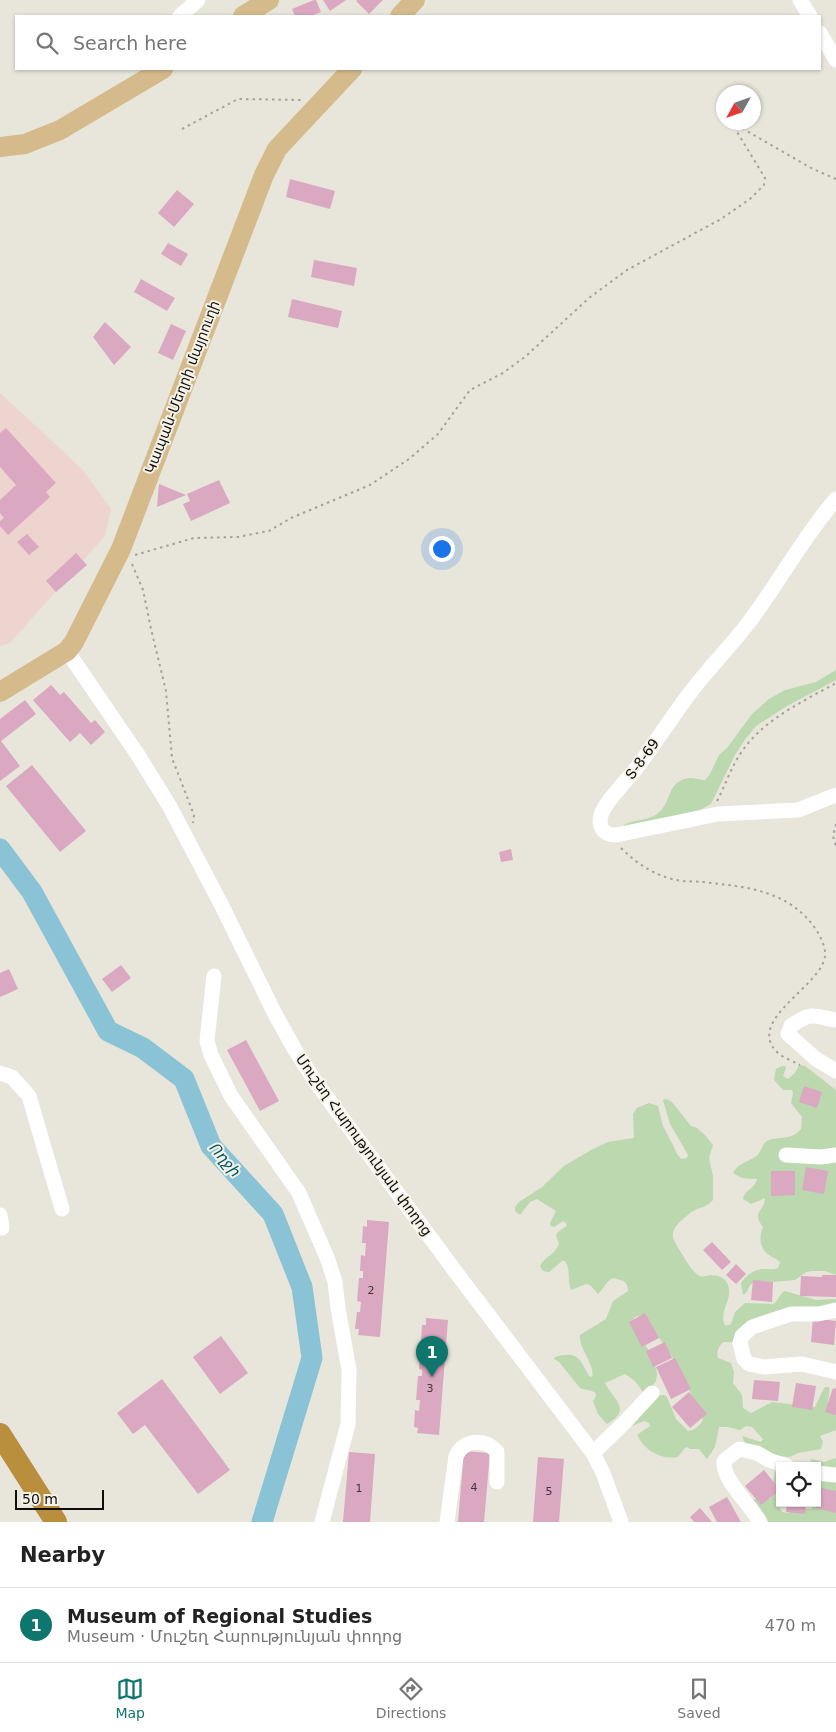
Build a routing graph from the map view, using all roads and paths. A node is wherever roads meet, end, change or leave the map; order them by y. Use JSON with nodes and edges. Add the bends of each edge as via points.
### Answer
{"nodes":[{"id":1,"x":198,"y":0,"type":"edge"},
{"id":2,"x":269,"y":0,"type":"edge"},
{"id":3,"x":415,"y":0,"type":"edge"},
{"id":4,"x":800,"y":0,"type":"edge"},
{"id":5,"x":181,"y":15,"type":"edge"},
{"id":6,"x":245,"y":15,"type":"edge"},
{"id":7,"x":401,"y":15,"type":"edge"},
{"id":8,"x":809,"y":15,"type":"edge"},
{"id":9,"x":821,"y":35,"type":"edge"},
{"id":10,"x":836,"y":60,"type":"edge"},
{"id":11,"x":161,"y":70,"type":"edge"},
{"id":12,"x":351,"y":70,"type":"edge"},
{"id":13,"x":321,"y":100,"type":"junction"},
{"id":14,"x":182,"y":129,"type":"dead end"},
{"id":15,"x":736,"y":130,"type":"edge"},
{"id":16,"x":745,"y":130,"type":"edge"},
{"id":17,"x":0,"y":147,"type":"edge"},
{"id":18,"x":836,"y":179,"type":"edge"},
{"id":19,"x":836,"y":499,"type":"edge"},
{"id":20,"x":66,"y":651,"type":"junction"},
{"id":21,"x":836,"y":683,"type":"edge"},
{"id":22,"x":0,"y":692,"type":"edge"},
{"id":23,"x":836,"y":795,"type":"edge"},
{"id":24,"x":708,"y":816,"type":"junction"},
{"id":25,"x":836,"y":824,"type":"edge"},
{"id":26,"x":616,"y":835,"type":"junction"},
{"id":27,"x":191,"y":845,"type":"junction"},
{"id":28,"x":836,"y":847,"type":"edge"},
{"id":29,"x":214,"y":976,"type":"dead end"},
{"id":30,"x":836,"y":1020,"type":"edge"},
{"id":31,"x":807,"y":1068,"type":"dead end"},
{"id":32,"x":836,"y":1071,"type":"edge"},
{"id":33,"x":0,"y":1073,"type":"edge"},
{"id":34,"x":786,"y":1155,"type":"dead end"},
{"id":35,"x":836,"y":1155,"type":"edge"},
{"id":36,"x":62,"y":1209,"type":"dead end"},
{"id":37,"x":836,"y":1310,"type":"edge"},
{"id":38,"x":836,"y":1372,"type":"edge"},
{"id":39,"x":652,"y":1393,"type":"dead end"},
{"id":40,"x":0,"y":1434,"type":"edge"},
{"id":41,"x":593,"y":1453,"type":"junction"},
{"id":42,"x":776,"y":1462,"type":"edge"},
{"id":43,"x":821,"y":1473,"type":"edge"},
{"id":44,"x":836,"y":1475,"type":"edge"},
{"id":45,"x":497,"y":1482,"type":"dead end"},
{"id":46,"x":56,"y":1522,"type":"edge"},
{"id":47,"x":322,"y":1522,"type":"edge"},
{"id":48,"x":447,"y":1522,"type":"edge"},
{"id":49,"x":622,"y":1522,"type":"edge"},
{"id":50,"x":760,"y":1522,"type":"edge"}],
"edges":[{"from":1,"to":5,"type":"street"},
{"from":2,"to":6,"type":"main road"},
{"from":3,"to":7,"type":"main road"},
{"from":4,"to":8,"type":"street"},
{"from":9,"to":10,"type":"street"},
{"from":11,"to":17,"type":"main road","via":[[60,130],[25,144]]},
{"from":12,"to":13,"type":"main road","name":"Կապան-Մեղրի մայրուղի"},
{"from":13,"to":14,"type":"path","via":[[238,99]]},
{"from":13,"to":20,"type":"main road","name":"Կապան-Մեղրի մայրուղի","via":[[277,149],[264,175],[121,549],[74,642]]},
{"from":15,"to":27,"type":"path","via":[[765,178],[764,185],[721,219],[627,270],[589,298],[526,356],[503,373],[470,390],[438,434],[408,459],[370,484],[291,518],[269,531],[238,538],[194,538],[129,557],[144,590],[166,691],[172,758],[194,815]]},
{"from":16,"to":18,"type":"path"},
{"from":19,"to":26,"type":"street","name":"Տ-8-69","number":"Տ-8-69","via":[[756,613],[691,691],[603,810],[602,830],[608,835]]},
{"from":20,"to":22,"type":"main road","name":"Կապան-Մեղրի մայրուղի"},
{"from":20,"to":27,"type":"street","name":"Մուշեղ Հարությունյան փողոց","via":[[138,755]]},
{"from":21,"to":24,"type":"path","via":[[788,710],[752,740],[738,757]]},
{"from":23,"to":24,"type":"street","via":[[798,810]]},
{"from":24,"to":26,"type":"street"},
{"from":25,"to":28,"type":"path","via":[[833,836]]},
{"from":26,"to":31,"type":"path","via":[[618,846],[636,863],[672,879],[756,890],[780,897],[812,923],[821,938],[825,956],[820,970],[777,1016],[769,1041],[778,1053]]},
{"from":27,"to":41,"type":"street","name":"Մուշեղ Հարությունյան փողոց","via":[[275,1014],[317,1084]]},
{"from":29,"to":47,"type":"street","via":[[206,1041],[211,1054],[231,1096],[299,1193],[335,1282],[349,1370],[348,1424]]},
{"from":30,"to":32,"type":"street","via":[[814,1014],[791,1026],[788,1034],[816,1059]]},
{"from":33,"to":36,"type":"street","via":[[12,1077],[28,1096]]},
{"from":34,"to":35,"type":"street"},
{"from":37,"to":38,"type":"street","via":[[791,1314],[752,1327],[742,1336],[740,1343],[744,1360],[749,1364],[764,1367],[802,1364]]},
{"from":39,"to":41,"type":"street"},
{"from":40,"to":46,"type":"highway"},
{"from":41,"to":49,"type":"street","name":"Մուշեղ Հարությունյան փողոց"},
{"from":42,"to":50,"type":"street","via":[[757,1453],[739,1450],[724,1461],[729,1480]]},
{"from":43,"to":44,"type":"street"},
{"from":45,"to":48,"type":"street","via":[[498,1452],[490,1444],[481,1441],[459,1450]]}]}
